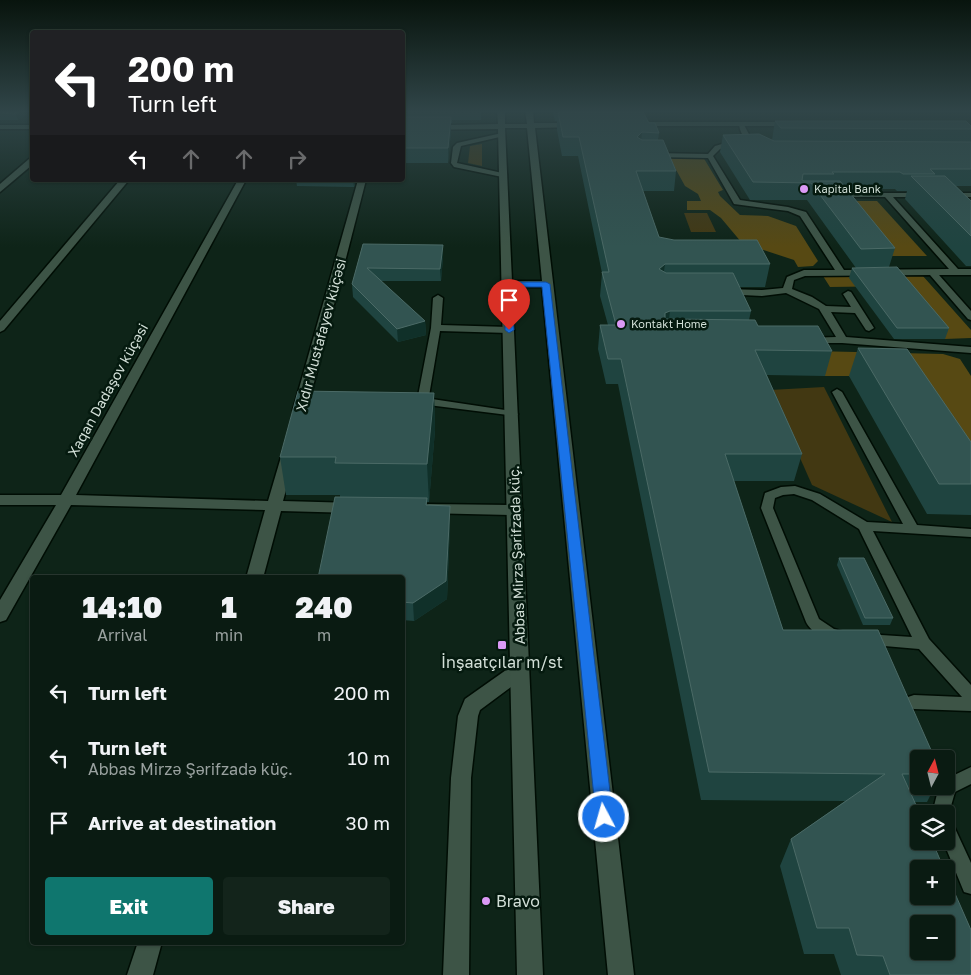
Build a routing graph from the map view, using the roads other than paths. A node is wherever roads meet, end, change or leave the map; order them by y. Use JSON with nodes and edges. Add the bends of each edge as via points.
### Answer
{"nodes":[{"id":1,"x":455,"y":156,"type":"edge"},
{"id":2,"x":503,"y":156,"type":"edge"},
{"id":3,"x":534,"y":156,"type":"edge"},
{"id":4,"x":679,"y":156,"type":"edge"},
{"id":5,"x":710,"y":156,"type":"joint"},
{"id":6,"x":30,"y":163,"type":"edge"},
{"id":7,"x":504,"y":176,"type":"junction"},
{"id":8,"x":123,"y":182,"type":"edge"},
{"id":9,"x":241,"y":182,"type":"edge"},
{"id":10,"x":361,"y":182,"type":"edge"},
{"id":11,"x":0,"y":189,"type":"edge"},
{"id":12,"x":831,"y":195,"type":"edge"},
{"id":13,"x":934,"y":195,"type":"edge"},
{"id":14,"x":943,"y":195,"type":"edge"},
{"id":15,"x":971,"y":195,"type":"edge"},
{"id":16,"x":887,"y":196,"type":"junction"},
{"id":17,"x":841,"y":272,"type":"junction"},
{"id":18,"x":932,"y":272,"type":"junction"},
{"id":19,"x":956,"y":272,"type":"junction"},
{"id":20,"x":971,"y":272,"type":"edge"},
{"id":21,"x":508,"y":284,"type":"junction"},
{"id":22,"x":546,"y":284,"type":"junction"},
{"id":23,"x":787,"y":290,"type":"junction"},
{"id":24,"x":718,"y":292,"type":"edge"},
{"id":25,"x":848,"y":294,"type":"dead end"},
{"id":26,"x":438,"y":298,"type":"dead end"},
{"id":27,"x":826,"y":309,"type":"junction"},
{"id":28,"x":858,"y":310,"type":"junction"},
{"id":29,"x":971,"y":317,"type":"edge"},
{"id":30,"x":0,"y":328,"type":"edge"},
{"id":31,"x":436,"y":328,"type":"junction"},
{"id":32,"x":869,"y":328,"type":"dead end"},
{"id":33,"x":509,"y":330,"type":"junction"},
{"id":34,"x":801,"y":340,"type":"edge"},
{"id":35,"x":842,"y":340,"type":"junction"},
{"id":36,"x":971,"y":350,"type":"edge"},
{"id":37,"x":838,"y":392,"type":"dead end"},
{"id":38,"x":512,"y":414,"type":"junction"},
{"id":39,"x":298,"y":420,"type":"edge"},
{"id":40,"x":290,"y":449,"type":"edge"},
{"id":41,"x":0,"y":500,"type":"edge"},
{"id":42,"x":66,"y":500,"type":"junction"},
{"id":43,"x":275,"y":507,"type":"junction"},
{"id":44,"x":371,"y":508,"type":"edge"},
{"id":45,"x":418,"y":508,"type":"edge"},
{"id":46,"x":515,"y":510,"type":"junction"},
{"id":47,"x":864,"y":526,"type":"junction"},
{"id":48,"x":912,"y":528,"type":"junction"},
{"id":49,"x":971,"y":533,"type":"edge"},
{"id":50,"x":255,"y":575,"type":"edge"},
{"id":51,"x":0,"y":615,"type":"edge"},
{"id":52,"x":923,"y":643,"type":"junction"},
{"id":53,"x":520,"y":670,"type":"junction"},
{"id":54,"x":971,"y":696,"type":"edge"},
{"id":55,"x":914,"y":702,"type":"dead end"},
{"id":56,"x":971,"y":704,"type":"edge"},
{"id":57,"x":971,"y":775,"type":"edge"},
{"id":58,"x":942,"y":805,"type":"edge"},
{"id":59,"x":955,"y":849,"type":"edge"},
{"id":60,"x":971,"y":885,"type":"edge"},
{"id":61,"x":149,"y":945,"type":"edge"},
{"id":62,"x":140,"y":975,"type":"edge"},
{"id":63,"x":456,"y":975,"type":"edge"},
{"id":64,"x":530,"y":975,"type":"edge"},
{"id":65,"x":621,"y":975,"type":"edge"}],
"edges":[{"from":1,"to":7,"type":"lane","via":[[456,166]]},
{"from":2,"to":7,"type":"street","name":"Abbas Mirzə Şərifzadə küç."},
{"from":3,"to":22,"type":"street"},
{"from":4,"to":5,"type":"lane"},
{"from":5,"to":17,"type":"lane","via":[[737,202],[760,208],[797,210],[803,214]]},
{"from":6,"to":11,"type":"street"},
{"from":7,"to":21,"type":"street","name":"Abbas Mirzə Şərifzadə küç."},
{"from":8,"to":30,"type":"street"},
{"from":9,"to":42,"type":"street","name":"Xaqan Dadaşov küçəsi"},
{"from":10,"to":39,"type":"street","name":"Xıdır Mustafayev küçəsi"},
{"from":12,"to":16,"type":"lane"},
{"from":13,"to":16,"type":"lane"},
{"from":14,"to":15,"type":"lane"},
{"from":16,"to":19,"type":"lane"},
{"from":17,"to":18,"type":"lane"},
{"from":17,"to":23,"type":"lane","via":[[795,275],[790,279]]},
{"from":18,"to":19,"type":"lane"},
{"from":18,"to":29,"type":"lane"},
{"from":19,"to":20,"type":"lane"},
{"from":21,"to":22,"type":"street"},
{"from":21,"to":33,"type":"street","name":"Abbas Mirzə Şərifzadə küç."},
{"from":22,"to":65,"type":"street"},
{"from":23,"to":24,"type":"lane"},
{"from":23,"to":27,"type":"lane"},
{"from":25,"to":28,"type":"lane"},
{"from":26,"to":31,"type":"lane"},
{"from":27,"to":28,"type":"lane"},
{"from":27,"to":35,"type":"lane"},
{"from":28,"to":32,"type":"lane"},
{"from":31,"to":33,"type":"lane"},
{"from":31,"to":38,"type":"lane","via":[[423,396],[428,402]]},
{"from":33,"to":38,"type":"street","name":"Abbas Mirzə Şərifzadə küç."},
{"from":34,"to":35,"type":"lane"},
{"from":35,"to":36,"type":"lane"},
{"from":37,"to":48,"type":"lane"},
{"from":38,"to":46,"type":"street","name":"Abbas Mirzə Şərifzadə küç."},
{"from":40,"to":43,"type":"street"},
{"from":41,"to":42,"type":"street"},
{"from":42,"to":43,"type":"street"},
{"from":42,"to":51,"type":"street","name":"Xaqan Dadaşov küçəsi"},
{"from":43,"to":44,"type":"street"},
{"from":43,"to":50,"type":"street"},
{"from":45,"to":46,"type":"street"},
{"from":46,"to":53,"type":"street","name":"Abbas Mirzə Şərifzadə küç."},
{"from":47,"to":48,"type":"lane"},
{"from":47,"to":52,"type":"lane"},
{"from":47,"to":52,"type":"lane","via":[[816,498],[795,490],[769,496],[767,508],[813,622],[830,634],[850,640]]},
{"from":48,"to":49,"type":"lane"},
{"from":52,"to":54,"type":"lane"},
{"from":53,"to":63,"type":"street","via":[[472,705],[468,716],[461,778]]},
{"from":53,"to":64,"type":"street","name":"Abbas Mirzə Şərifzadə küç."},
{"from":55,"to":56,"type":"lane"},
{"from":57,"to":58,"type":"lane","via":[[947,787]]},
{"from":59,"to":60,"type":"lane"},
{"from":61,"to":62,"type":"street"}]}
